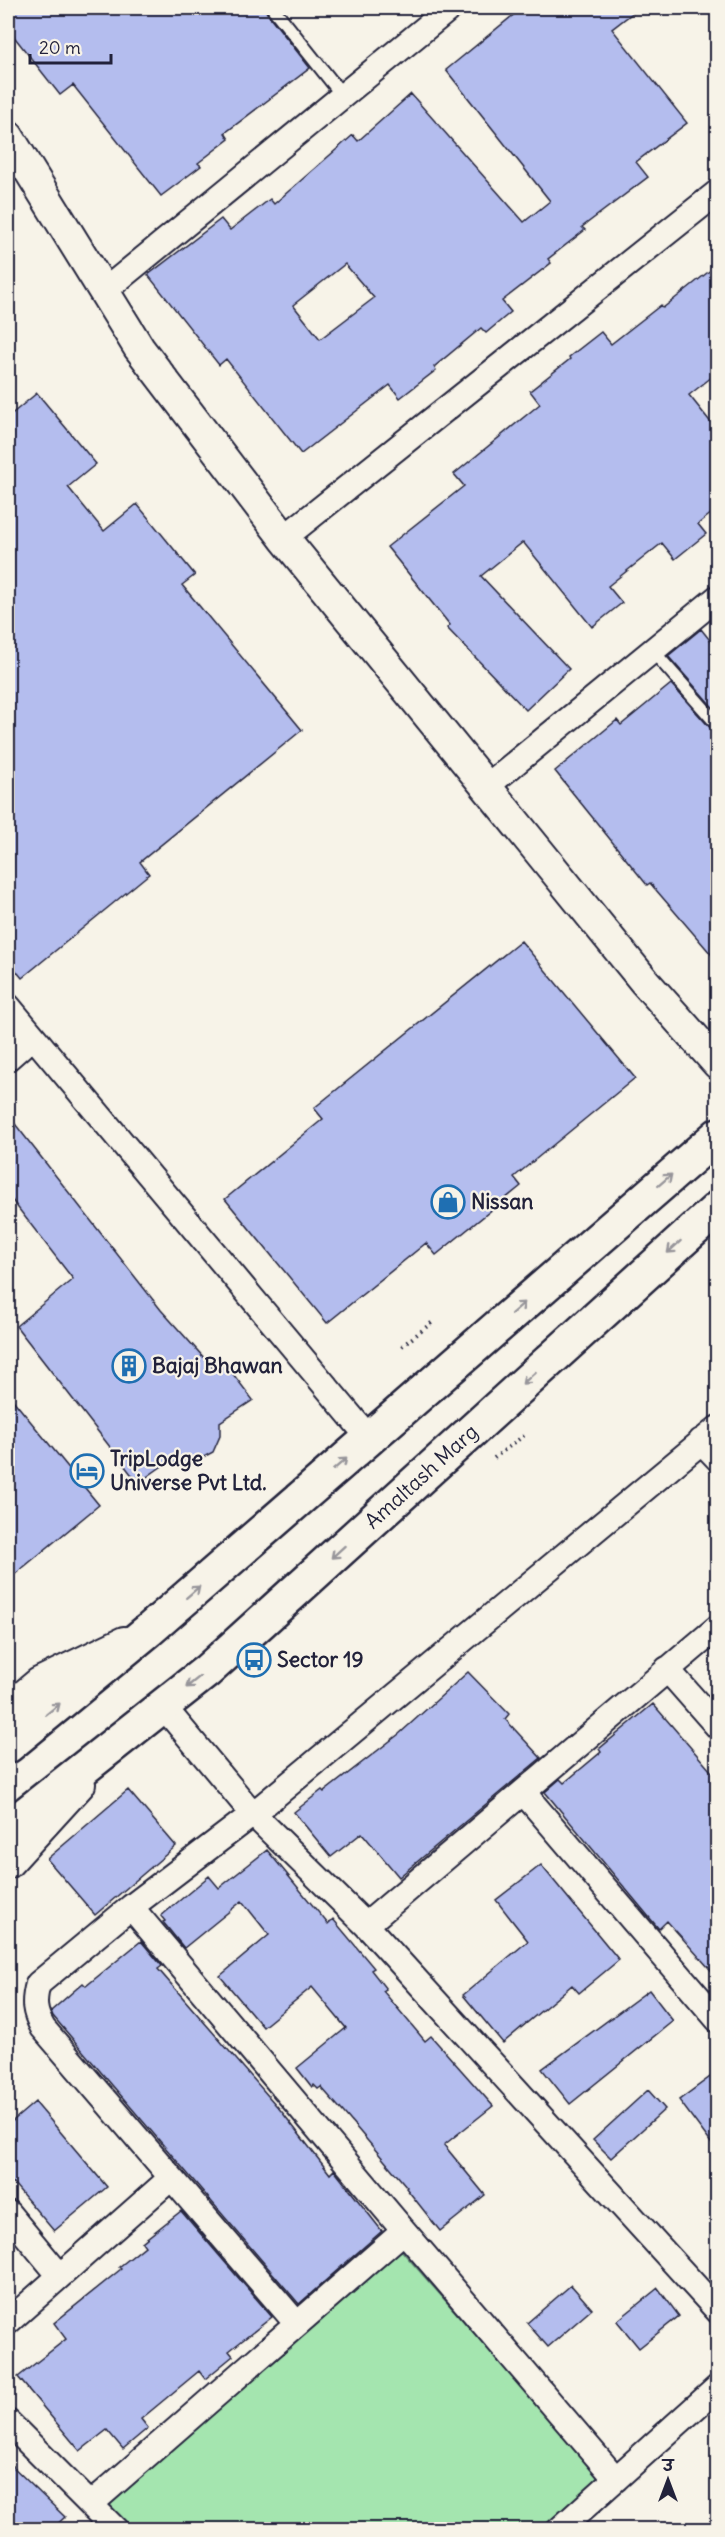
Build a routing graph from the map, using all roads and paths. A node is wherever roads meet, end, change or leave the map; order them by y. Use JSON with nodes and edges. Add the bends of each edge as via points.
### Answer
{"nodes":[{"id":1,"x":273,"y":8,"type":"edge"},
{"id":2,"x":450,"y":8,"type":"edge"},
{"id":3,"x":343,"y":96,"type":"junction"},
{"id":4,"x":8,"y":136,"type":"edge"},
{"id":5,"x":717,"y":192,"type":"edge"},
{"id":6,"x":104,"y":292,"type":"junction"},
{"id":7,"x":284,"y":538,"type":"junction"},
{"id":8,"x":717,"y":597,"type":"edge"},
{"id":9,"x":652,"y":650,"type":"junction"},
{"id":10,"x":717,"y":725,"type":"edge"},
{"id":11,"x":486,"y":787,"type":"junction"},
{"id":12,"x":8,"y":1006,"type":"edge"},
{"id":13,"x":33,"y":1036,"type":"junction"},
{"id":14,"x":8,"y":1058,"type":"edge"},
{"id":15,"x":717,"y":1064,"type":"edge"},
{"id":16,"x":717,"y":1135,"type":"edge"},
{"id":17,"x":714,"y":1215,"type":"edge"},
{"id":18,"x":434,"y":1321,"type":"dead end"},
{"id":19,"x":402,"y":1346,"type":"dead end"},
{"id":20,"x":526,"y":1434,"type":"dead end"},
{"id":21,"x":709,"y":1435,"type":"edge"},
{"id":22,"x":369,"y":1438,"type":"junction"},
{"id":23,"x":494,"y":1458,"type":"dead end"},
{"id":24,"x":717,"y":1459,"type":"edge"},
{"id":25,"x":717,"y":1627,"type":"edge"},
{"id":26,"x":149,"y":1630,"type":"junction"},
{"id":27,"x":667,"y":1669,"type":"junction"},
{"id":28,"x":163,"y":1706,"type":"junction"},
{"id":29,"x":8,"y":1709,"type":"edge"},
{"id":30,"x":717,"y":1727,"type":"edge"},
{"id":31,"x":121,"y":1740,"type":"junction"},
{"id":32,"x":8,"y":1746,"type":"edge"},
{"id":33,"x":523,"y":1792,"type":"junction"},
{"id":34,"x":253,"y":1814,"type":"junction"},
{"id":35,"x":8,"y":1828,"type":"edge"},
{"id":36,"x":8,"y":1863,"type":"edge"},
{"id":37,"x":131,"y":1907,"type":"junction"},
{"id":38,"x":366,"y":1925,"type":"junction"},
{"id":39,"x":717,"y":2020,"type":"edge"},
{"id":40,"x":171,"y":2178,"type":"junction"},
{"id":41,"x":8,"y":2213,"type":"edge"},
{"id":42,"x":404,"y":2231,"type":"junction"},
{"id":43,"x":60,"y":2276,"type":"junction"},
{"id":44,"x":717,"y":2311,"type":"edge"},
{"id":45,"x":8,"y":2322,"type":"edge"},
{"id":46,"x":297,"y":2324,"type":"junction"},
{"id":47,"x":717,"y":2388,"type":"edge"},
{"id":48,"x":8,"y":2421,"type":"edge"},
{"id":49,"x":616,"y":2479,"type":"junction"},
{"id":50,"x":91,"y":2504,"type":"junction"},
{"id":51,"x":116,"y":2529,"type":"edge"},
{"id":52,"x":559,"y":2529,"type":"edge"}],
"edges":[{"from":1,"to":3,"type":"lane"},
{"from":2,"to":3,"type":"street"},
{"from":3,"to":6,"type":"street"},
{"from":4,"to":6,"type":"street"},
{"from":5,"to":7,"type":"street"},
{"from":6,"to":7,"type":"street","via":[[139,348]]},
{"from":7,"to":11,"type":"street"},
{"from":8,"to":9,"type":"street"},
{"from":9,"to":10,"type":"lane"},
{"from":9,"to":11,"type":"street"},
{"from":11,"to":15,"type":"street"},
{"from":12,"to":13,"type":"street"},
{"from":13,"to":14,"type":"street"},
{"from":13,"to":22,"type":"street"},
{"from":22,"to":16,"type":"main road","one_way":true},
{"from":17,"to":28,"type":"main road","name":"Amaltash Marg","one_way":true,"via":[[207,1671]]},
{"from":18,"to":19,"type":"path"},
{"from":20,"to":23,"type":"path"},
{"from":21,"to":24,"type":"street"},
{"from":21,"to":34,"type":"street"},
{"from":26,"to":22,"type":"main road","one_way":true},
{"from":25,"to":27,"type":"street"},
{"from":26,"to":29,"type":"street","via":[[39,1683]]},
{"from":32,"to":26,"type":"main road","one_way":true},
{"from":27,"to":30,"type":"street"},
{"from":27,"to":33,"type":"street"},
{"from":28,"to":31,"type":"main road","name":"Amaltash Marg"},
{"from":28,"to":34,"type":"street"},
{"from":31,"to":35,"type":"main road","name":"Amaltash Marg"},
{"from":31,"to":36,"type":"street"},
{"from":33,"to":38,"type":"street"},
{"from":33,"to":39,"type":"street"},
{"from":34,"to":37,"type":"street"},
{"from":34,"to":38,"type":"street"},
{"from":37,"to":40,"type":"street","via":[[38,1984],[36,2015]]},
{"from":37,"to":42,"type":"street"},
{"from":38,"to":44,"type":"street"},
{"from":40,"to":43,"type":"street"},
{"from":40,"to":46,"type":"street"},
{"from":41,"to":43,"type":"street"},
{"from":42,"to":46,"type":"street"},
{"from":42,"to":49,"type":"street"},
{"from":43,"to":45,"type":"street"},
{"from":46,"to":50,"type":"street"},
{"from":47,"to":49,"type":"street"},
{"from":48,"to":50,"type":"street"},
{"from":49,"to":52,"type":"street"},
{"from":50,"to":51,"type":"street"}]}
